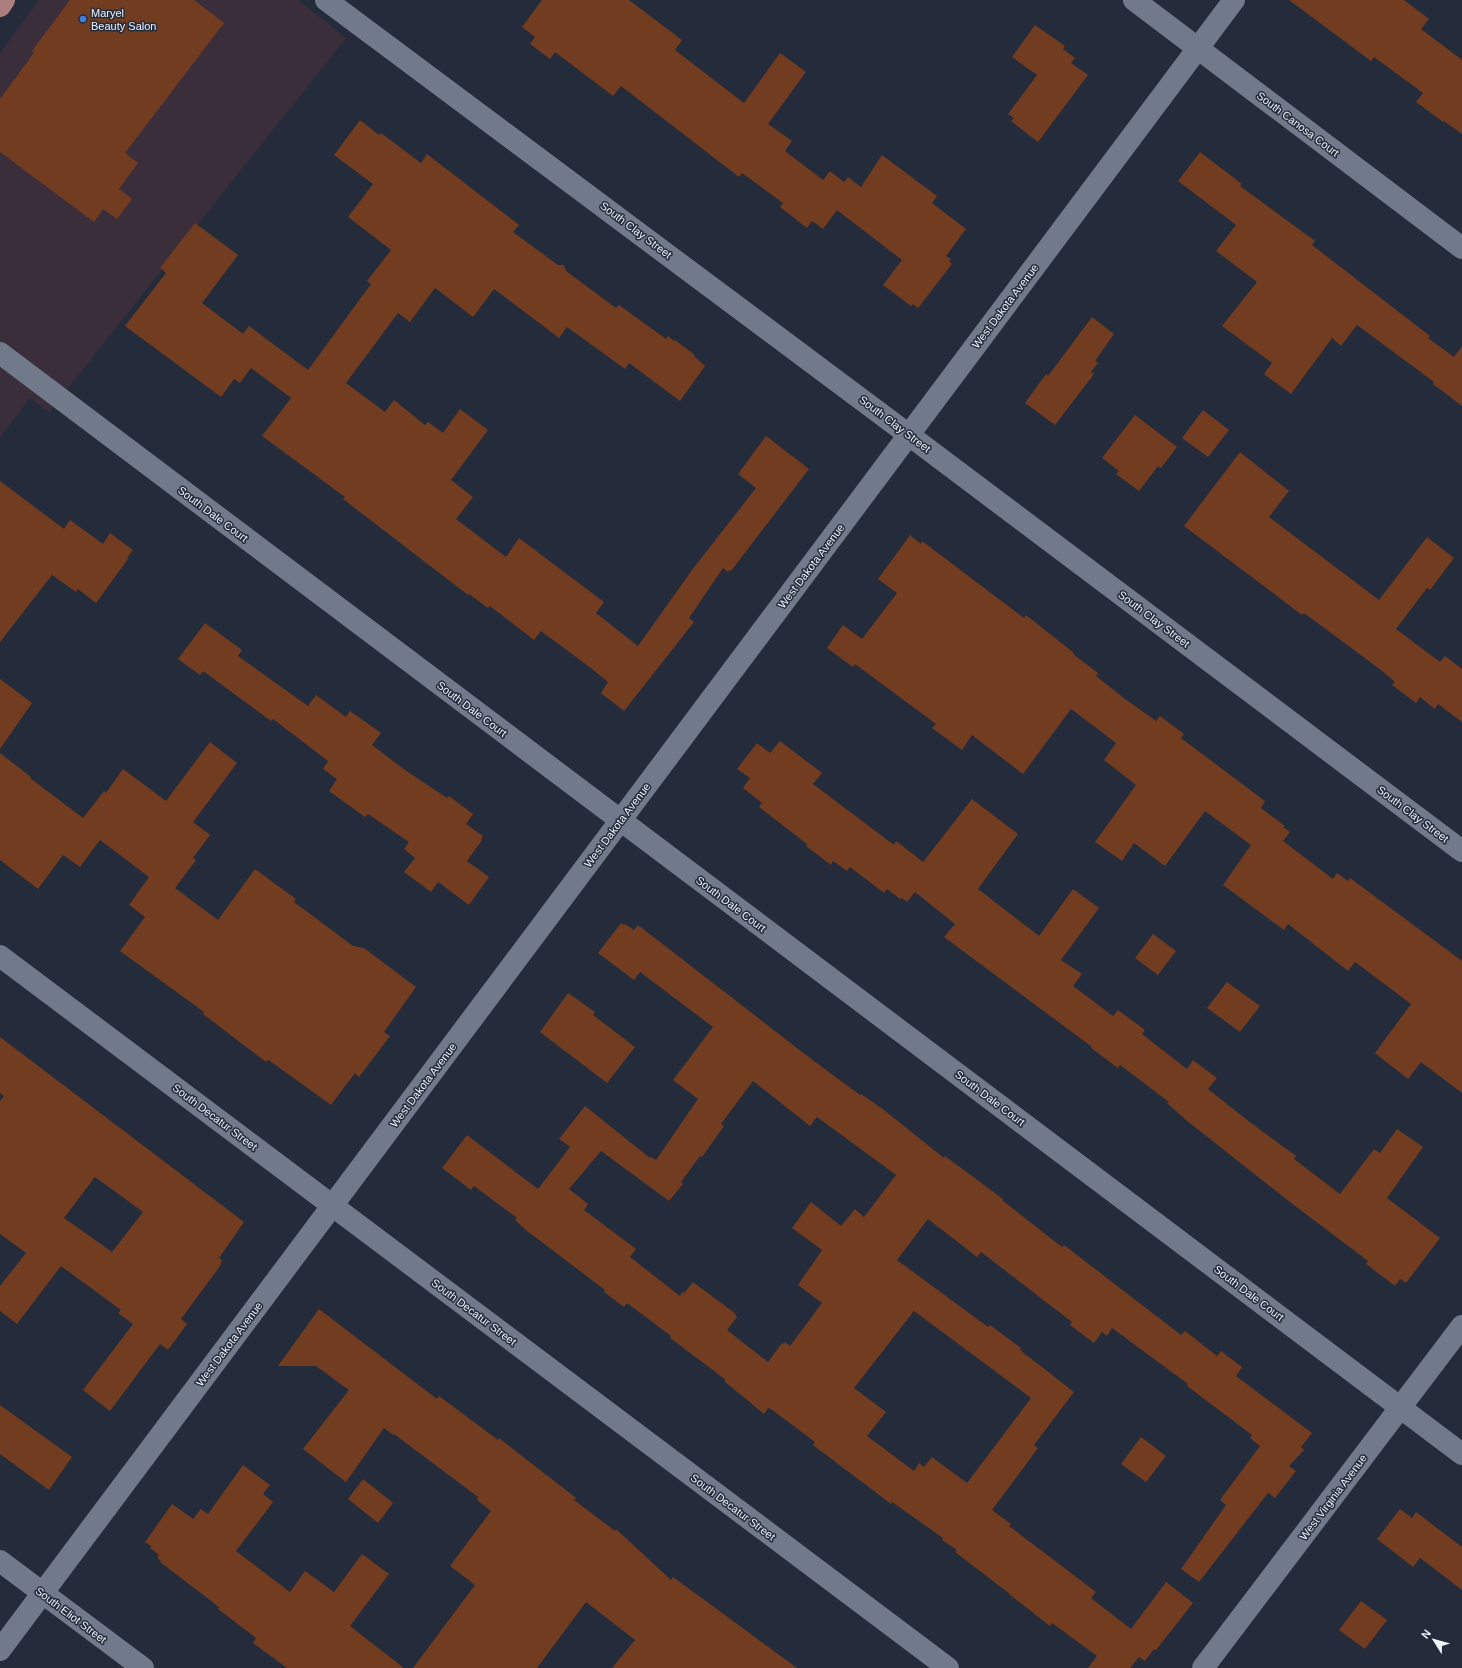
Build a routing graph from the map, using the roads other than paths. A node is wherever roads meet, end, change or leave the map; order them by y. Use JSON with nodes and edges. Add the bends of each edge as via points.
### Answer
{"nodes":[{"id":1,"x":4,"y":0,"type":"edge"},
{"id":2,"x":326,"y":0,"type":"edge"},
{"id":3,"x":1134,"y":0,"type":"edge"},
{"id":4,"x":1234,"y":0,"type":"edge"},
{"id":5,"x":0,"y":6,"type":"edge"},
{"id":6,"x":1198,"y":48,"type":"junction"},
{"id":7,"x":1462,"y":248,"type":"edge"},
{"id":8,"x":0,"y":353,"type":"edge"},
{"id":9,"x":909,"y":435,"type":"junction"},
{"id":10,"x":620,"y":821,"type":"junction"},
{"id":11,"x":1462,"y":851,"type":"edge"},
{"id":12,"x":0,"y":956,"type":"edge"},
{"id":13,"x":332,"y":1206,"type":"junction"},
{"id":14,"x":1462,"y":1326,"type":"edge"},
{"id":15,"x":1401,"y":1408,"type":"junction"},
{"id":16,"x":1462,"y":1454,"type":"edge"},
{"id":17,"x":0,"y":1561,"type":"edge"},
{"id":18,"x":43,"y":1594,"type":"junction"},
{"id":19,"x":0,"y":1650,"type":"edge"},
{"id":20,"x":142,"y":1668,"type":"edge"},
{"id":21,"x":948,"y":1668,"type":"edge"},
{"id":22,"x":1203,"y":1668,"type":"edge"}],
"edges":[{"from":1,"to":5,"type":"main road"},
{"from":2,"to":9,"type":"street","name":"South Clay Street"},
{"from":3,"to":6,"type":"street","name":"South Canosa Court"},
{"from":4,"to":6,"type":"street","name":"West Dakota Avenue"},
{"from":6,"to":7,"type":"street","name":"South Canosa Court"},
{"from":6,"to":9,"type":"street","name":"West Dakota Avenue"},
{"from":8,"to":10,"type":"street","name":"South Dale Court"},
{"from":9,"to":10,"type":"street","name":"West Dakota Avenue"},
{"from":9,"to":11,"type":"street","name":"South Clay Street"},
{"from":10,"to":13,"type":"street","name":"West Dakota Avenue"},
{"from":10,"to":15,"type":"street","name":"South Dale Court"},
{"from":12,"to":13,"type":"street","name":"South Decatur Street"},
{"from":13,"to":18,"type":"street","name":"West Dakota Avenue"},
{"from":13,"to":21,"type":"street","name":"South Decatur Street"},
{"from":14,"to":15,"type":"street","name":"West Virginia Avenue"},
{"from":15,"to":16,"type":"street","name":"South Dale Court"},
{"from":15,"to":22,"type":"street","name":"West Virginia Avenue"},
{"from":17,"to":18,"type":"street","name":"South Eliot Street"},
{"from":18,"to":19,"type":"street","name":"West Dakota Avenue"},
{"from":18,"to":20,"type":"street","name":"South Eliot Street"}]}
